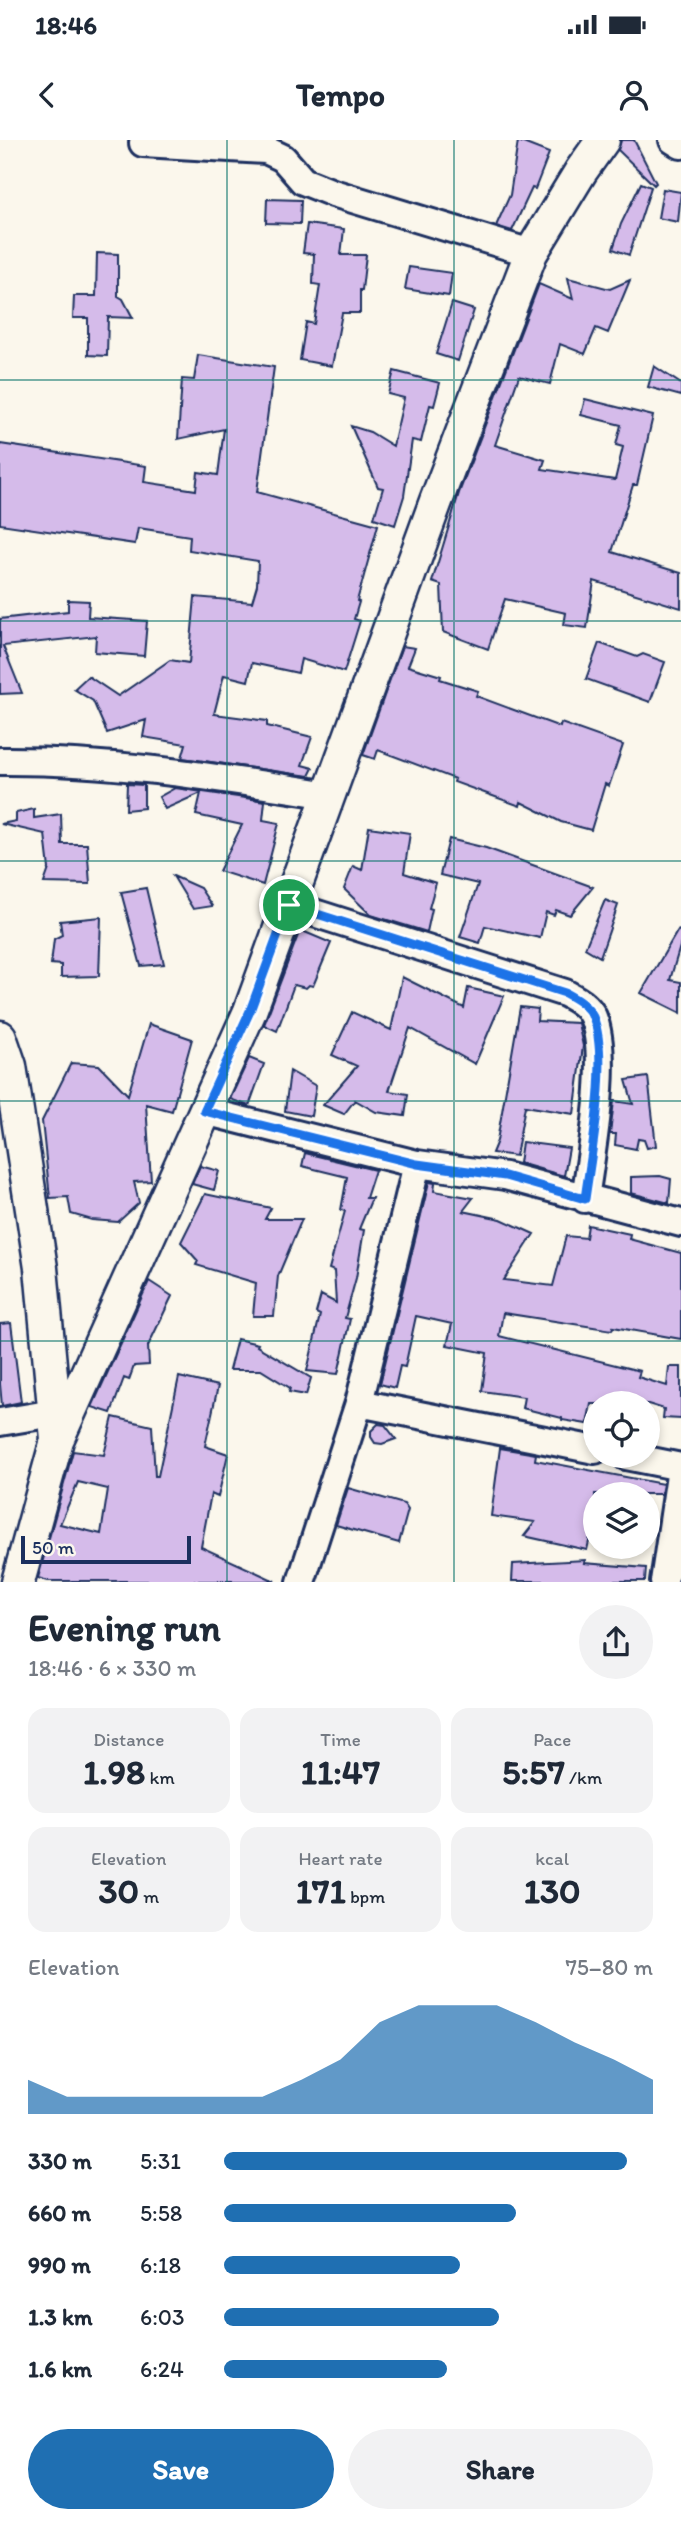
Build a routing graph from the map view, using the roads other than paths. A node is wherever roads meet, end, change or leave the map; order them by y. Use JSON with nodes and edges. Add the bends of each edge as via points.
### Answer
{"nodes":[{"id":1,"x":603,"y":140,"type":"edge"},
{"id":2,"x":673,"y":140,"type":"edge"},
{"id":3,"x":143,"y":143,"type":"dead end"},
{"id":4,"x":681,"y":145,"type":"edge"},
{"id":5,"x":531,"y":253,"type":"junction"},
{"id":6,"x":0,"y":761,"type":"edge"},
{"id":7,"x":330,"y":795,"type":"junction"},
{"id":8,"x":289,"y":905,"type":"junction"},
{"id":9,"x":3,"y":1057,"type":"edge"},
{"id":10,"x":204,"y":1111,"type":"junction"},
{"id":11,"x":417,"y":1164,"type":"junction"},
{"id":12,"x":585,"y":1199,"type":"junction"},
{"id":13,"x":681,"y":1223,"type":"edge"},
{"id":14,"x":359,"y":1403,"type":"junction"},
{"id":15,"x":0,"y":1422,"type":"edge"},
{"id":16,"x":56,"y":1427,"type":"junction"},
{"id":17,"x":583,"y":1448,"type":"edge"},
{"id":18,"x":660,"y":1463,"type":"edge"},
{"id":19,"x":681,"y":1468,"type":"edge"},
{"id":20,"x":18,"y":1581,"type":"edge"},
{"id":21,"x":301,"y":1581,"type":"edge"},
{"id":22,"x":664,"y":1581,"type":"edge"}],
"edges":[{"from":1,"to":5,"type":"street"},
{"from":2,"to":4,"type":"street"},
{"from":3,"to":5,"type":"street","via":[[266,150],[283,159],[303,181],[333,193]]},
{"from":5,"to":7,"type":"street"},
{"from":6,"to":7,"type":"street","via":[[158,768]]},
{"from":7,"to":8,"type":"street"},
{"from":8,"to":10,"type":"street","via":[[250,1011]]},
{"from":8,"to":12,"type":"street","via":[[565,993],[583,1004],[593,1017],[600,1064]]},
{"from":9,"to":16,"type":"street","via":[[41,1268]]},
{"from":10,"to":11,"type":"street"},
{"from":10,"to":16,"type":"street"},
{"from":11,"to":12,"type":"street","via":[[505,1176]]},
{"from":11,"to":14,"type":"street"},
{"from":12,"to":13,"type":"street"},
{"from":14,"to":17,"type":"street"},
{"from":14,"to":21,"type":"street"},
{"from":15,"to":16,"type":"street"},
{"from":16,"to":20,"type":"street"},
{"from":18,"to":19,"type":"street"},
{"from":19,"to":22,"type":"street"}]}
